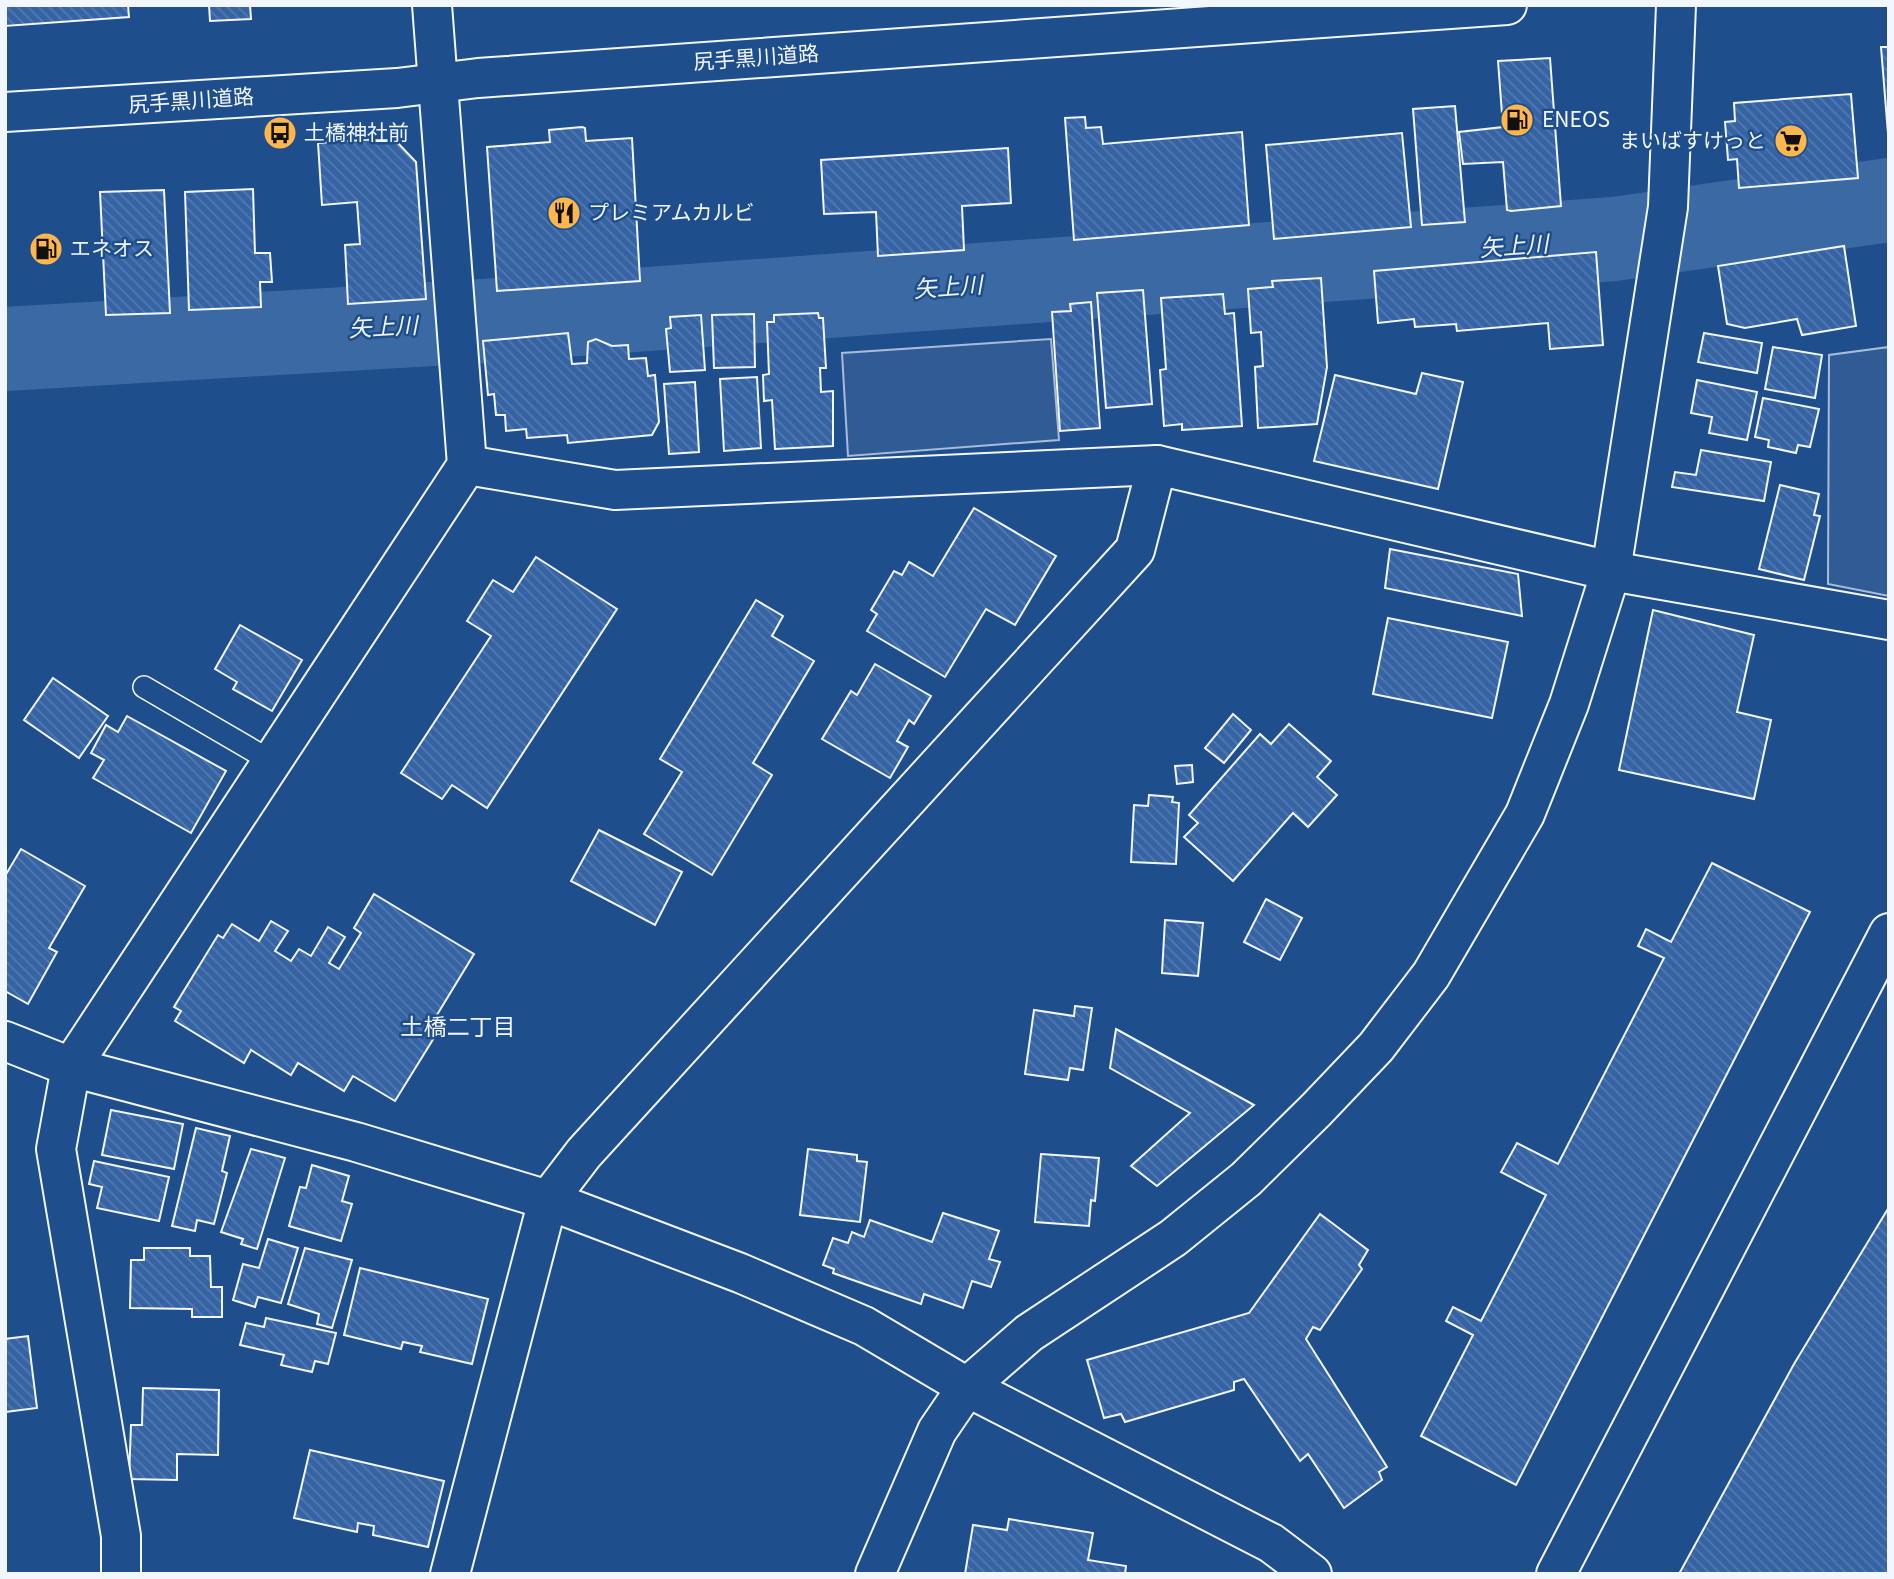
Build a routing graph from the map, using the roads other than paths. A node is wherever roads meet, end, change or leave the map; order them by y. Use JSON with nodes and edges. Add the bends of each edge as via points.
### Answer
{"nodes":[{"id":1,"x":432,"y":5,"type":"edge"},
{"id":2,"x":1507,"y":5,"type":"edge"},
{"id":3,"x":1676,"y":5,"type":"edge"},
{"id":4,"x":436,"y":82,"type":"junction"},
{"id":5,"x":5,"y":112,"type":"edge"},
{"id":6,"x":467,"y":465,"type":"junction"},
{"id":7,"x":1157,"y":465,"type":"junction"},
{"id":8,"x":1611,"y":571,"type":"junction"},
{"id":9,"x":1889,"y":620,"type":"edge"},
{"id":10,"x":144,"y":687,"type":"dead end"},
{"id":11,"x":271,"y":761,"type":"junction"},
{"id":12,"x":1889,"y":933,"type":"edge"},
{"id":13,"x":5,"y":1041,"type":"edge"},
{"id":14,"x":71,"y":1067,"type":"junction"},
{"id":15,"x":548,"y":1200,"type":"junction"},
{"id":16,"x":967,"y":1387,"type":"junction"},
{"id":17,"x":121,"y":1574,"type":"edge"},
{"id":18,"x":450,"y":1574,"type":"edge"},
{"id":19,"x":875,"y":1574,"type":"edge"},
{"id":20,"x":1312,"y":1574,"type":"edge"},
{"id":21,"x":1556,"y":1574,"type":"edge"}],
"edges":[{"from":1,"to":4,"type":"street"},
{"from":2,"to":4,"type":"street","name":"尻手黒川道路"},
{"from":3,"to":8,"type":"street","via":[[1668,207]]},
{"from":4,"to":5,"type":"street","name":"尻手黒川道路"},
{"from":4,"to":6,"type":"street"},
{"from":6,"to":7,"type":"street","via":[[615,490]]},
{"from":6,"to":11,"type":"street"},
{"from":7,"to":8,"type":"street"},
{"from":7,"to":15,"type":"street","via":[[1135,550],[593,1142]]},
{"from":8,"to":9,"type":"street"},
{"from":8,"to":16,"type":"street","via":[[1569,704],[1525,814],[1431,975],[1376,1047],[1246,1178],[1173,1238],[1029,1333]]},
{"from":10,"to":11,"type":"lane"},
{"from":11,"to":14,"type":"street"},
{"from":12,"to":21,"type":"street"},
{"from":13,"to":14,"type":"street"},
{"from":14,"to":15,"type":"street","via":[[356,1142]]},
{"from":14,"to":17,"type":"street","via":[[56,1149],[121,1536]]},
{"from":15,"to":16,"type":"street","via":[[864,1326]]},
{"from":15,"to":18,"type":"street"},
{"from":16,"to":19,"type":"street","via":[[937,1431]]},
{"from":16,"to":20,"type":"street","via":[[1271,1544]]}]}
